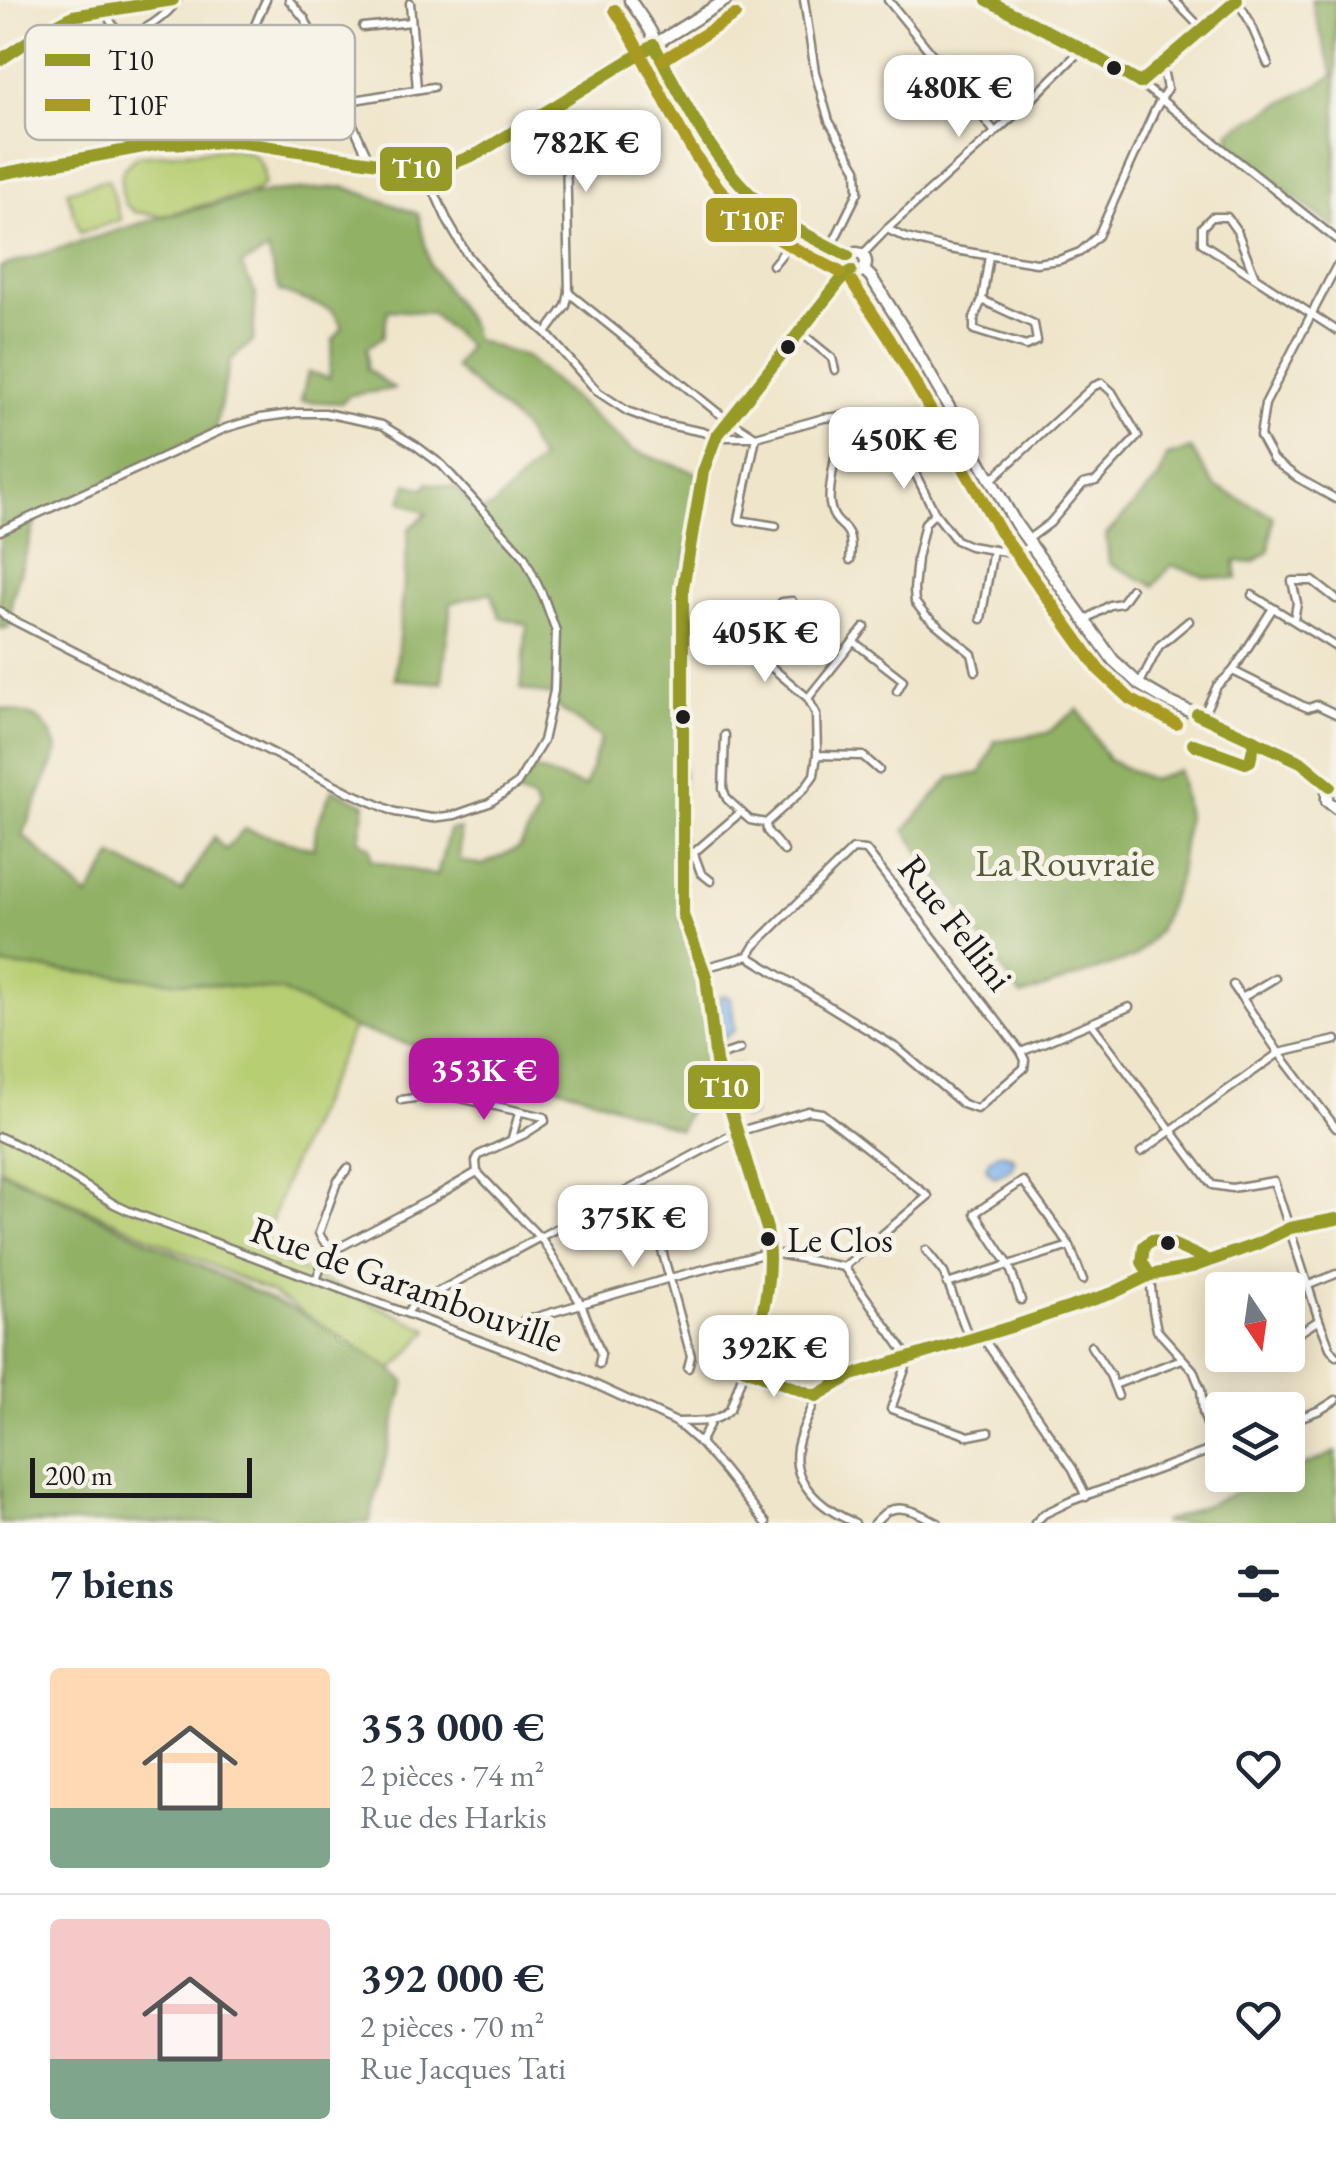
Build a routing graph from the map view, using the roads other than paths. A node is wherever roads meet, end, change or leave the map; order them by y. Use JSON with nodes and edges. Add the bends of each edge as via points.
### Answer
{"nodes":[{"id":1,"x":175,"y":0,"type":"edge"},
{"id":2,"x":266,"y":0,"type":"edge"},
{"id":3,"x":289,"y":0,"type":"edge"},
{"id":4,"x":630,"y":0,"type":"edge"},
{"id":5,"x":726,"y":0,"type":"edge"},
{"id":6,"x":804,"y":0,"type":"edge"},
{"id":7,"x":888,"y":0,"type":"edge"},
{"id":8,"x":988,"y":0,"type":"edge"},
{"id":9,"x":1174,"y":0,"type":"edge"},
{"id":10,"x":1237,"y":0,"type":"edge"},
{"id":11,"x":410,"y":3,"type":"dead end"},
{"id":12,"x":104,"y":10,"type":"junction"},
{"id":13,"x":411,"y":22,"type":"junction"},
{"id":14,"x":56,"y":25,"type":"edge"},
{"id":15,"x":113,"y":25,"type":"edge"},
{"id":16,"x":148,"y":25,"type":"edge"},
{"id":17,"x":255,"y":25,"type":"edge"},
{"id":18,"x":306,"y":25,"type":"edge"},
{"id":19,"x":363,"y":27,"type":"dead end"},
{"id":20,"x":1202,"y":29,"type":"junction"},
{"id":21,"x":25,"y":43,"type":"edge"},
{"id":22,"x":654,"y":45,"type":"junction"},
{"id":23,"x":1082,"y":49,"type":"junction"},
{"id":24,"x":0,"y":60,"type":"edge"},
{"id":25,"x":1162,"y":64,"type":"junction"},
{"id":26,"x":1268,"y":64,"type":"dead end"},
{"id":27,"x":1140,"y":83,"type":"junction"},
{"id":28,"x":433,"y":87,"type":"dead end"},
{"id":29,"x":416,"y":90,"type":"junction"},
{"id":30,"x":1162,"y":99,"type":"junction"},
{"id":31,"x":355,"y":100,"type":"edge"},
{"id":32,"x":565,"y":100,"type":"junction"},
{"id":33,"x":355,"y":130,"type":"edge"},
{"id":34,"x":994,"y":132,"type":"junction"},
{"id":35,"x":166,"y":140,"type":"edge"},
{"id":36,"x":186,"y":140,"type":"edge"},
{"id":37,"x":189,"y":143,"type":"junction"},
{"id":38,"x":160,"y":144,"type":"junction"},
{"id":39,"x":370,"y":163,"type":"junction"},
{"id":40,"x":425,"y":170,"type":"junction"},
{"id":41,"x":0,"y":174,"type":"edge"},
{"id":42,"x":755,"y":200,"type":"junction"},
{"id":43,"x":887,"y":230,"type":"junction"},
{"id":44,"x":801,"y":231,"type":"junction"},
{"id":45,"x":729,"y":234,"type":"dead end"},
{"id":46,"x":1336,"y":239,"type":"edge"},
{"id":47,"x":831,"y":247,"type":"junction"},
{"id":48,"x":862,"y":255,"type":"junction"},
{"id":49,"x":848,"y":256,"type":"junction"},
{"id":50,"x":989,"y":256,"type":"junction"},
{"id":51,"x":773,"y":265,"type":"dead end"},
{"id":52,"x":1336,"y":267,"type":"edge"},
{"id":53,"x":864,"y":270,"type":"junction"},
{"id":54,"x":850,"y":272,"type":"junction"},
{"id":55,"x":1255,"y":277,"type":"junction"},
{"id":56,"x":569,"y":293,"type":"junction"},
{"id":57,"x":982,"y":300,"type":"junction"},
{"id":58,"x":1313,"y":314,"type":"junction"},
{"id":59,"x":1336,"y":330,"type":"edge"},
{"id":60,"x":800,"y":332,"type":"junction"},
{"id":61,"x":546,"y":333,"type":"junction"},
{"id":62,"x":835,"y":370,"type":"dead end"},
{"id":63,"x":843,"y":416,"type":"junction"},
{"id":64,"x":728,"y":420,"type":"junction"},
{"id":65,"x":716,"y":437,"type":"junction"},
{"id":66,"x":756,"y":438,"type":"junction"},
{"id":67,"x":991,"y":480,"type":"junction"},
{"id":68,"x":1336,"y":499,"type":"edge"},
{"id":69,"x":935,"y":514,"type":"junction"},
{"id":70,"x":776,"y":526,"type":"dead end"},
{"id":71,"x":0,"y":531,"type":"edge"},
{"id":72,"x":1029,"y":543,"type":"junction"},
{"id":73,"x":993,"y":550,"type":"junction"},
{"id":74,"x":850,"y":560,"type":"dead end"},
{"id":75,"x":1131,"y":589,"type":"dead end"},
{"id":76,"x":1252,"y":595,"type":"dead end"},
{"id":77,"x":1336,"y":599,"type":"edge"},
{"id":78,"x":792,"y":601,"type":"dead end"},
{"id":79,"x":1273,"y":608,"type":"junction"},
{"id":80,"x":0,"y":611,"type":"edge"},
{"id":81,"x":982,"y":618,"type":"dead end"},
{"id":82,"x":1294,"y":620,"type":"junction"},
{"id":83,"x":1084,"y":621,"type":"junction"},
{"id":84,"x":1188,"y":621,"type":"dead end"},
{"id":85,"x":865,"y":628,"type":"dead end"},
{"id":86,"x":854,"y":642,"type":"junction"},
{"id":87,"x":745,"y":645,"type":"junction"},
{"id":88,"x":683,"y":646,"type":"junction"},
{"id":89,"x":1336,"y":647,"type":"edge"},
{"id":90,"x":976,"y":671,"type":"dead end"},
{"id":91,"x":1233,"y":671,"type":"junction"},
{"id":92,"x":1140,"y":685,"type":"junction"},
{"id":93,"x":897,"y":691,"type":"dead end"},
{"id":94,"x":808,"y":698,"type":"junction"},
{"id":95,"x":1336,"y":714,"type":"edge"},
{"id":96,"x":1202,"y":716,"type":"junction"},
{"id":97,"x":725,"y":735,"type":"dead end"},
{"id":98,"x":817,"y":755,"type":"junction"},
{"id":99,"x":879,"y":770,"type":"dead end"},
{"id":100,"x":1333,"y":785,"type":"edge"},
{"id":101,"x":1336,"y":808,"type":"edge"},
{"id":102,"x":741,"y":812,"type":"junction"},
{"id":103,"x":766,"y":823,"type":"junction"},
{"id":104,"x":784,"y":851,"type":"dead end"},
{"id":105,"x":694,"y":854,"type":"junction"},
{"id":106,"x":684,"y":862,"type":"junction"},
{"id":107,"x":711,"y":880,"type":"dead end"},
{"id":108,"x":748,"y":956,"type":"junction"},
{"id":109,"x":703,"y":968,"type":"junction"},
{"id":110,"x":1275,"y":978,"type":"dead end"},
{"id":111,"x":1232,"y":985,"type":"dead end"},
{"id":112,"x":1242,"y":998,"type":"junction"},
{"id":113,"x":1129,"y":1007,"type":"dead end"},
{"id":114,"x":1091,"y":1023,"type":"junction"},
{"id":115,"x":1336,"y":1040,"type":"edge"},
{"id":116,"x":740,"y":1049,"type":"dead end"},
{"id":117,"x":1021,"y":1052,"type":"junction"},
{"id":118,"x":1279,"y":1053,"type":"junction"},
{"id":119,"x":716,"y":1057,"type":"junction"},
{"id":120,"x":401,"y":1100,"type":"dead end"},
{"id":121,"x":519,"y":1113,"type":"junction"},
{"id":122,"x":1336,"y":1128,"type":"edge"},
{"id":123,"x":1171,"y":1131,"type":"junction"},
{"id":124,"x":737,"y":1132,"type":"junction"},
{"id":125,"x":0,"y":1137,"type":"edge"},
{"id":126,"x":512,"y":1140,"type":"junction"},
{"id":127,"x":1141,"y":1152,"type":"dead end"},
{"id":128,"x":348,"y":1168,"type":"dead end"},
{"id":129,"x":476,"y":1172,"type":"junction"},
{"id":130,"x":1336,"y":1219,"type":"edge"},
{"id":131,"x":1290,"y":1228,"type":"junction"},
{"id":132,"x":538,"y":1238,"type":"junction"},
{"id":133,"x":660,"y":1242,"type":"dead end"},
{"id":134,"x":329,"y":1246,"type":"junction"},
{"id":135,"x":1070,"y":1246,"type":"junction"},
{"id":136,"x":926,"y":1250,"type":"dead end"},
{"id":137,"x":771,"y":1254,"type":"junction"},
{"id":138,"x":1208,"y":1261,"type":"junction"},
{"id":139,"x":1009,"y":1265,"type":"junction"},
{"id":140,"x":844,"y":1267,"type":"junction"},
{"id":141,"x":1336,"y":1274,"type":"edge"},
{"id":142,"x":1150,"y":1275,"type":"junction"},
{"id":143,"x":670,"y":1278,"type":"junction"},
{"id":144,"x":316,"y":1280,"type":"junction"},
{"id":145,"x":1083,"y":1280,"type":"dead end"},
{"id":146,"x":947,"y":1284,"type":"junction"},
{"id":147,"x":1309,"y":1285,"type":"junction"},
{"id":148,"x":1021,"y":1300,"type":"dead end"},
{"id":149,"x":582,"y":1304,"type":"junction"},
{"id":150,"x":408,"y":1313,"type":"junction"},
{"id":151,"x":1320,"y":1320,"type":"junction"},
{"id":152,"x":517,"y":1328,"type":"dead end"},
{"id":153,"x":1305,"y":1329,"type":"edge"},
{"id":154,"x":981,"y":1334,"type":"junction"},
{"id":155,"x":969,"y":1339,"type":"junction"},
{"id":156,"x":1091,"y":1346,"type":"dead end"},
{"id":157,"x":1336,"y":1356,"type":"edge"},
{"id":158,"x":910,"y":1358,"type":"junction"},
{"id":159,"x":1182,"y":1359,"type":"junction"},
{"id":160,"x":599,"y":1364,"type":"dead end"},
{"id":161,"x":688,"y":1368,"type":"dead end"},
{"id":162,"x":745,"y":1369,"type":"junction"},
{"id":163,"x":1114,"y":1385,"type":"junction"},
{"id":164,"x":816,"y":1396,"type":"junction"},
{"id":165,"x":1118,"y":1396,"type":"dead end"},
{"id":166,"x":1336,"y":1400,"type":"edge"},
{"id":167,"x":1205,"y":1416,"type":"edge"},
{"id":168,"x":1305,"y":1416,"type":"edge"},
{"id":169,"x":676,"y":1422,"type":"junction"},
{"id":170,"x":711,"y":1422,"type":"junction"},
{"id":171,"x":990,"y":1432,"type":"dead end"},
{"id":172,"x":700,"y":1443,"type":"junction"},
{"id":173,"x":1205,"y":1453,"type":"edge"},
{"id":174,"x":1086,"y":1497,"type":"junction"},
{"id":175,"x":766,"y":1523,"type":"edge"},
{"id":176,"x":856,"y":1523,"type":"edge"},
{"id":177,"x":874,"y":1523,"type":"edge"},
{"id":178,"x":938,"y":1523,"type":"edge"},
{"id":179,"x":1035,"y":1523,"type":"edge"}],
"edges":[{"from":1,"to":12,"type":"street"},
{"from":1,"to":16,"type":"street"},
{"from":2,"to":17,"type":"street"},
{"from":3,"to":18,"type":"street"},
{"from":4,"to":22,"type":"street"},
{"from":5,"to":22,"type":"street"},
{"from":6,"to":47,"type":"street","via":[[829,120],[857,169],[858,192]]},
{"from":7,"to":34,"type":"street"},
{"from":8,"to":23,"type":"street"},
{"from":9,"to":20,"type":"street"},
{"from":10,"to":20,"type":"street"},
{"from":10,"to":26,"type":"street"},
{"from":11,"to":13,"type":"street"},
{"from":12,"to":14,"type":"street"},
{"from":12,"to":15,"type":"street"},
{"from":13,"to":19,"type":"street"},
{"from":13,"to":29,"type":"street"},
{"from":20,"to":25,"type":"street"},
{"from":21,"to":24,"type":"street"},
{"from":22,"to":32,"type":"street"},
{"from":22,"to":42,"type":"street","via":[[710,143]]},
{"from":23,"to":27,"type":"street"},
{"from":23,"to":34,"type":"street"},
{"from":25,"to":27,"type":"street"},
{"from":25,"to":30,"type":"street"},
{"from":27,"to":30,"type":"street"},
{"from":28,"to":29,"type":"street"},
{"from":29,"to":31,"type":"street"},
{"from":30,"to":46,"type":"street"},
{"from":30,"to":50,"type":"street","via":[[1098,236],[1058,260]]},
{"from":32,"to":40,"type":"street","via":[[479,153]]},
{"from":32,"to":56,"type":"street"},
{"from":33,"to":39,"type":"street"},
{"from":34,"to":43,"type":"street"},
{"from":35,"to":38,"type":"street"},
{"from":36,"to":37,"type":"street"},
{"from":37,"to":38,"type":"street"},
{"from":37,"to":39,"type":"street","via":[[247,142]]},
{"from":38,"to":41,"type":"street"},
{"from":39,"to":40,"type":"street"},
{"from":40,"to":61,"type":"street","via":[[466,253]]},
{"from":42,"to":44,"type":"street"},
{"from":42,"to":45,"type":"street"},
{"from":43,"to":48,"type":"street"},
{"from":43,"to":50,"type":"street"},
{"from":44,"to":47,"type":"street"},
{"from":44,"to":51,"type":"street"},
{"from":47,"to":49,"type":"street"},
{"from":48,"to":49,"type":"street"},
{"from":48,"to":53,"type":"street"},
{"from":49,"to":54,"type":"street"},
{"from":50,"to":57,"type":"street"},
{"from":52,"to":58,"type":"street"},
{"from":53,"to":54,"type":"street"},
{"from":53,"to":67,"type":"street"},
{"from":54,"to":60,"type":"street"},
{"from":55,"to":55,"type":"street","via":[[1202,244],[1202,227],[1212,217],[1228,217]]},
{"from":55,"to":58,"type":"street"},
{"from":56,"to":61,"type":"street"},
{"from":56,"to":64,"type":"street"},
{"from":57,"to":57,"type":"street","via":[[974,330],[1026,346],[1037,341],[1034,324]]},
{"from":58,"to":59,"type":"street"},
{"from":58,"to":68,"type":"street","via":[[1265,404],[1260,436],[1273,460]]},
{"from":60,"to":62,"type":"street","via":[[832,358]]},
{"from":60,"to":64,"type":"street"},
{"from":61,"to":65,"type":"street","via":[[598,392],[627,411]]},
{"from":63,"to":66,"type":"street"},
{"from":63,"to":69,"type":"street","via":[[893,443]]},
{"from":63,"to":74,"type":"street","via":[[829,502],[850,531]]},
{"from":64,"to":65,"type":"street"},
{"from":64,"to":66,"type":"street"},
{"from":65,"to":66,"type":"street"},
{"from":65,"to":88,"type":"street","via":[[687,558]]},
{"from":66,"to":70,"type":"street","via":[[739,520]]},
{"from":67,"to":72,"type":"street"},
{"from":67,"to":72,"type":"street","via":[[1094,386],[1112,392],[1138,436]]},
{"from":69,"to":73,"type":"street","via":[[956,540]]},
{"from":69,"to":90,"type":"street","via":[[925,522],[915,602],[972,654]]},
{"from":71,"to":80,"type":"street","via":[[260,418],[325,414],[382,425],[442,465],[524,556],[556,630],[554,690],[542,742],[518,784],[489,803],[432,818],[395,812],[349,792]]},
{"from":72,"to":73,"type":"street","via":[[1011,553]]},
{"from":72,"to":83,"type":"street"},
{"from":73,"to":81,"type":"street"},
{"from":75,"to":83,"type":"street","via":[[1121,603]]},
{"from":76,"to":79,"type":"street"},
{"from":77,"to":82,"type":"street","via":[[1313,580],[1287,580],[1297,603]]},
{"from":78,"to":87,"type":"street","via":[[782,602]]},
{"from":79,"to":82,"type":"street"},
{"from":79,"to":91,"type":"street"},
{"from":82,"to":89,"type":"street"},
{"from":83,"to":92,"type":"street"},
{"from":84,"to":92,"type":"street","via":[[1159,646]]},
{"from":85,"to":86,"type":"street"},
{"from":86,"to":93,"type":"street","via":[[903,680]]},
{"from":86,"to":94,"type":"street"},
{"from":87,"to":88,"type":"street"},
{"from":87,"to":94,"type":"street"},
{"from":88,"to":106,"type":"street"},
{"from":91,"to":95,"type":"street","via":[[1308,708]]},
{"from":91,"to":96,"type":"street"},
{"from":92,"to":96,"type":"street"},
{"from":94,"to":98,"type":"street","via":[[816,714]]},
{"from":96,"to":100,"type":"street"},
{"from":97,"to":102,"type":"street","via":[[723,789]]},
{"from":98,"to":99,"type":"street","via":[[863,756]]},
{"from":98,"to":103,"type":"street","via":[[814,775]]},
{"from":100,"to":101,"type":"street","via":[[1327,801]]},
{"from":102,"to":103,"type":"street"},
{"from":102,"to":105,"type":"street"},
{"from":103,"to":104,"type":"street"},
{"from":105,"to":106,"type":"street"},
{"from":105,"to":107,"type":"street"},
{"from":106,"to":109,"type":"street","via":[[683,915]]},
{"from":108,"to":109,"type":"street"},
{"from":108,"to":117,"type":"street","via":[[897,1048],[977,1109],[1024,1068]]},
{"from":108,"to":117,"type":"street","name":"Rue Fellini","via":[[854,849],[866,850]]},
{"from":109,"to":119,"type":"street"},
{"from":110,"to":112,"type":"street"},
{"from":111,"to":112,"type":"street"},
{"from":112,"to":118,"type":"street"},
{"from":113,"to":114,"type":"street"},
{"from":114,"to":117,"type":"street"},
{"from":114,"to":123,"type":"street"},
{"from":115,"to":118,"type":"street"},
{"from":116,"to":119,"type":"street"},
{"from":118,"to":122,"type":"street"},
{"from":118,"to":123,"type":"street"},
{"from":119,"to":124,"type":"street"},
{"from":120,"to":121,"type":"street","via":[[442,1094]]},
{"from":121,"to":126,"type":"street"},
{"from":121,"to":126,"type":"street","via":[[545,1121]]},
{"from":123,"to":127,"type":"street"},
{"from":123,"to":131,"type":"street","via":[[1212,1185],[1274,1181]]},
{"from":124,"to":132,"type":"street"},
{"from":124,"to":137,"type":"street"},
{"from":124,"to":140,"type":"street","via":[[817,1111],[928,1196]]},
{"from":125,"to":144,"type":"street","name":"Rue de Garambouville","via":[[129,1211]]},
{"from":126,"to":129,"type":"street","via":[[480,1156]]},
{"from":128,"to":134,"type":"street","via":[[319,1233]]},
{"from":129,"to":132,"type":"street"},
{"from":129,"to":134,"type":"street","via":[[342,1246]]},
{"from":130,"to":131,"type":"street"},
{"from":131,"to":138,"type":"street"},
{"from":131,"to":147,"type":"street"},
{"from":132,"to":149,"type":"street"},
{"from":132,"to":150,"type":"street","via":[[413,1304]]},
{"from":133,"to":143,"type":"street"},
{"from":134,"to":144,"type":"street"},
{"from":135,"to":139,"type":"street"},
{"from":135,"to":139,"type":"street","via":[[1023,1181],[975,1213]]},
{"from":135,"to":145,"type":"street"},
{"from":136,"to":146,"type":"street"},
{"from":137,"to":140,"type":"street"},
{"from":137,"to":143,"type":"street"},
{"from":137,"to":162,"type":"street"},
{"from":138,"to":142,"type":"street"},
{"from":138,"to":142,"type":"street","via":[[1152,1240],[1142,1262]]},
{"from":139,"to":146,"type":"street"},
{"from":139,"to":148,"type":"street"},
{"from":140,"to":158,"type":"street"},
{"from":141,"to":147,"type":"street"},
{"from":142,"to":154,"type":"street"},
{"from":142,"to":159,"type":"street","via":[[1157,1330]]},
{"from":143,"to":149,"type":"street"},
{"from":143,"to":161,"type":"street","via":[[691,1356]]},
{"from":144,"to":150,"type":"street","name":"Rue de Garambouville"},
{"from":146,"to":155,"type":"street"},
{"from":147,"to":151,"type":"street"},
{"from":149,"to":152,"type":"street"},
{"from":149,"to":160,"type":"street"},
{"from":150,"to":169,"type":"street","name":"Rue de Garambouville","via":[[579,1377]]},
{"from":151,"to":153,"type":"street"},
{"from":151,"to":157,"type":"street"},
{"from":154,"to":155,"type":"street"},
{"from":154,"to":174,"type":"street","via":[[1074,1469]]},
{"from":155,"to":158,"type":"street"},
{"from":156,"to":163,"type":"street"},
{"from":158,"to":164,"type":"street","via":[[852,1375]]},
{"from":158,"to":171,"type":"street","via":[[891,1409],[969,1436]]},
{"from":159,"to":163,"type":"street"},
{"from":159,"to":167,"type":"street","via":[[1194,1370]]},
{"from":162,"to":164,"type":"street"},
{"from":162,"to":170,"type":"street","via":[[730,1408]]},
{"from":163,"to":165,"type":"street"},
{"from":164,"to":176,"type":"street","via":[[797,1446],[800,1479],[813,1496]]},
{"from":166,"to":168,"type":"street"},
{"from":169,"to":170,"type":"street"},
{"from":169,"to":172,"type":"street","name":"Rue de Garambouville"},
{"from":170,"to":172,"type":"street"},
{"from":172,"to":175,"type":"street","name":"Rue de Garambouville"},
{"from":173,"to":174,"type":"street"},
{"from":174,"to":179,"type":"street"},
{"from":177,"to":178,"type":"street","via":[[898,1509]]}]}
